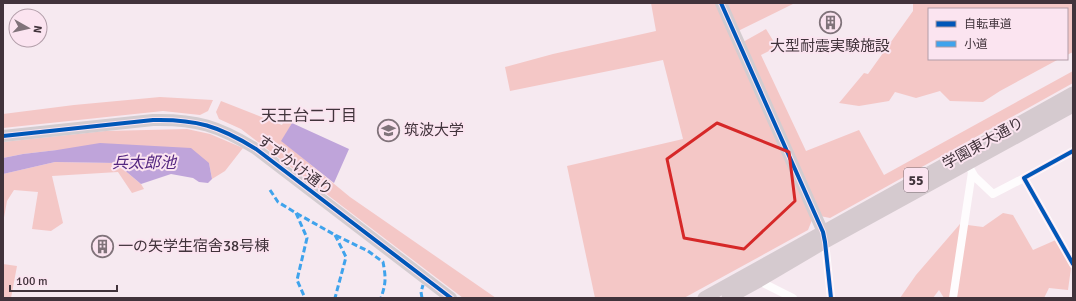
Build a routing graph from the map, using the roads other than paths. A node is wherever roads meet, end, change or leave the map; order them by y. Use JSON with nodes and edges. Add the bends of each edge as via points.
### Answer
{"nodes":[{"id":1,"x":721,"y":3,"type":"edge"},
{"id":2,"x":1071,"y":103,"type":"edge"},
{"id":3,"x":3,"y":136,"type":"edge"},
{"id":4,"x":1073,"y":151,"type":"edge"},
{"id":5,"x":970,"y":168,"type":"junction"},
{"id":6,"x":1024,"y":178,"type":"junction"},
{"id":7,"x":824,"y":237,"type":"junction"},
{"id":8,"x":1073,"y":264,"type":"edge"},
{"id":9,"x":759,"y":281,"type":"junction"},
{"id":10,"x":451,"y":298,"type":"edge"},
{"id":11,"x":704,"y":298,"type":"edge"},
{"id":12,"x":728,"y":298,"type":"edge"},
{"id":13,"x":793,"y":298,"type":"edge"},
{"id":14,"x":831,"y":298,"type":"edge"},
{"id":15,"x":953,"y":298,"type":"edge"}],
"edges":[{"from":1,"to":7,"type":"street"},
{"from":2,"to":5,"type":"main road","name":"学園東大通り","number":"55"},
{"from":2,"to":7,"type":"main road","name":"学園東大通り","number":"55"},
{"from":3,"to":10,"type":"street","name":"すずかけ通り","via":[[153,120],[189,121],[218,129],[256,149]]},
{"from":4,"to":6,"type":"street"},
{"from":5,"to":6,"type":"street","via":[[975,177],[993,194]]},
{"from":5,"to":7,"type":"main road","name":"学園東大通り","number":"55"},
{"from":5,"to":15,"type":"street"},
{"from":6,"to":8,"type":"street"},
{"from":7,"to":9,"type":"main road","name":"学園東大通り","number":"55"},
{"from":7,"to":11,"type":"main road","name":"学園東大通り","number":"55"},
{"from":7,"to":14,"type":"street"},
{"from":9,"to":12,"type":"main road","name":"学園東大通り","number":"55"},
{"from":9,"to":13,"type":"street"}]}
